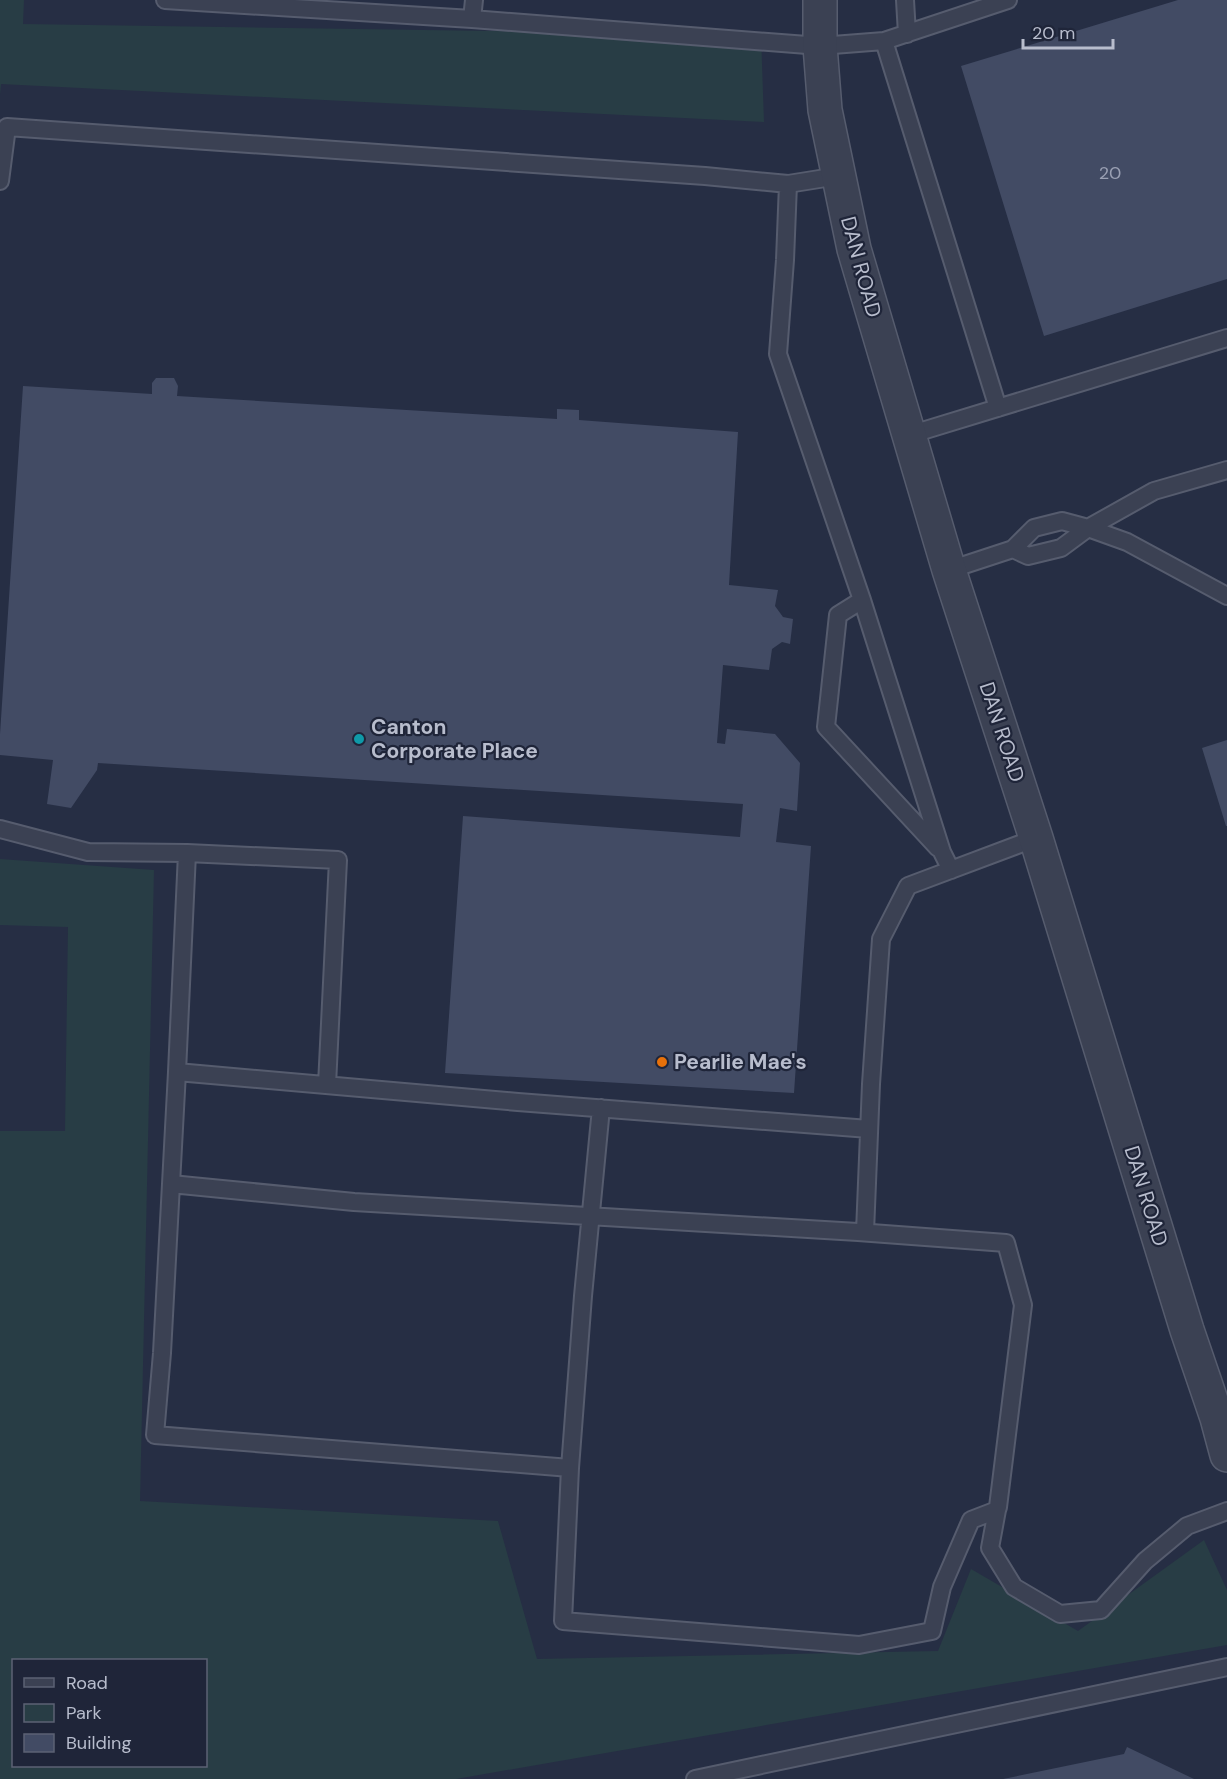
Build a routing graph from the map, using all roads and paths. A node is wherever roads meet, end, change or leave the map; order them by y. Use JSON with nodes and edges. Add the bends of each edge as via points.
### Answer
{"nodes":[{"id":1,"x":165,"y":0,"type":"edge"},
{"id":2,"x":474,"y":0,"type":"edge"},
{"id":3,"x":820,"y":0,"type":"edge"},
{"id":4,"x":905,"y":0,"type":"edge"},
{"id":5,"x":1008,"y":0,"type":"edge"},
{"id":6,"x":472,"y":19,"type":"junction"},
{"id":7,"x":907,"y":34,"type":"junction"},
{"id":8,"x":884,"y":41,"type":"junction"},
{"id":9,"x":820,"y":46,"type":"junction"},
{"id":10,"x":838,"y":176,"type":"junction"},
{"id":11,"x":0,"y":181,"type":"edge"},
{"id":12,"x":788,"y":184,"type":"junction"},
{"id":13,"x":1227,"y":339,"type":"edge"},
{"id":14,"x":998,"y":408,"type":"junction"},
{"id":15,"x":909,"y":435,"type":"junction"},
{"id":16,"x":1227,"y":470,"type":"edge"},
{"id":17,"x":1088,"y":528,"type":"junction"},
{"id":18,"x":1013,"y":549,"type":"junction"},
{"id":19,"x":950,"y":570,"type":"junction"},
{"id":20,"x":1227,"y":597,"type":"edge"},
{"id":21,"x":862,"y":600,"type":"junction"},
{"id":22,"x":0,"y":829,"type":"edge"},
{"id":23,"x":1036,"y":838,"type":"junction"},
{"id":24,"x":942,"y":852,"type":"junction"},
{"id":25,"x":187,"y":853,"type":"junction"},
{"id":26,"x":951,"y":870,"type":"junction"},
{"id":27,"x":177,"y":1072,"type":"junction"},
{"id":28,"x":327,"y":1085,"type":"junction"},
{"id":29,"x":601,"y":1108,"type":"junction"},
{"id":30,"x":869,"y":1129,"type":"junction"},
{"id":31,"x":171,"y":1184,"type":"junction"},
{"id":32,"x":592,"y":1215,"type":"junction"},
{"id":33,"x":864,"y":1232,"type":"junction"},
{"id":34,"x":1222,"y":1416,"type":"edge"},
{"id":35,"x":1227,"y":1455,"type":"edge"},
{"id":36,"x":570,"y":1468,"type":"junction"},
{"id":37,"x":997,"y":1510,"type":"junction"},
{"id":38,"x":1227,"y":1511,"type":"edge"},
{"id":39,"x":1227,"y":1667,"type":"edge"},
{"id":40,"x":696,"y":1779,"type":"edge"}],
"edges":[{"from":1,"to":6,"type":"lane"},
{"from":2,"to":6,"type":"lane"},
{"from":3,"to":9,"type":"street","name":"DAN ROAD"},
{"from":4,"to":7,"type":"lane"},
{"from":5,"to":7,"type":"lane"},
{"from":6,"to":9,"type":"lane"},
{"from":7,"to":8,"type":"lane"},
{"from":8,"to":9,"type":"lane"},
{"from":8,"to":14,"type":"lane"},
{"from":9,"to":10,"type":"street","name":"DAN ROAD","via":[[825,110]]},
{"from":10,"to":12,"type":"lane"},
{"from":10,"to":15,"type":"street","name":"DAN ROAD","via":[[854,249]]},
{"from":11,"to":12,"type":"lane","via":[[7,127]]},
{"from":12,"to":21,"type":"lane","via":[[778,354]]},
{"from":13,"to":14,"type":"lane"},
{"from":14,"to":15,"type":"lane"},
{"from":15,"to":19,"type":"street","name":"DAN ROAD"},
{"from":16,"to":17,"type":"lane","via":[[1154,491]]},
{"from":17,"to":18,"type":"lane","via":[[1061,548],[1028,556]]},
{"from":17,"to":18,"type":"lane","via":[[1062,521],[1034,528]]},
{"from":17,"to":20,"type":"lane","via":[[1127,542]]},
{"from":18,"to":19,"type":"lane"},
{"from":19,"to":23,"type":"street","name":"DAN ROAD"},
{"from":21,"to":24,"type":"lane"},
{"from":21,"to":24,"type":"lane","via":[[838,615],[826,727]]},
{"from":22,"to":25,"type":"lane","via":[[88,852]]},
{"from":23,"to":26,"type":"lane"},
{"from":23,"to":34,"type":"street","name":"DAN ROAD","via":[[1187,1330]]},
{"from":24,"to":26,"type":"lane"},
{"from":25,"to":27,"type":"lane"},
{"from":25,"to":28,"type":"lane","via":[[338,860]]},
{"from":26,"to":30,"type":"lane","via":[[908,886],[881,939]]},
{"from":27,"to":28,"type":"lane"},
{"from":27,"to":31,"type":"lane"},
{"from":28,"to":29,"type":"lane"},
{"from":29,"to":30,"type":"lane"},
{"from":29,"to":32,"type":"lane"},
{"from":30,"to":33,"type":"lane"},
{"from":31,"to":32,"type":"lane","via":[[354,1202]]},
{"from":31,"to":36,"type":"lane","via":[[155,1435]]},
{"from":32,"to":33,"type":"lane"},
{"from":32,"to":36,"type":"lane"},
{"from":33,"to":37,"type":"lane","via":[[1006,1243],[1023,1305]]},
{"from":34,"to":35,"type":"street","name":"DAN ROAD"},
{"from":36,"to":37,"type":"lane","via":[[563,1621],[859,1645],[932,1631],[942,1587],[971,1520]]},
{"from":37,"to":38,"type":"lane","via":[[990,1548],[1014,1587],[1060,1614],[1101,1610],[1145,1561],[1187,1526]]},
{"from":39,"to":40,"type":"lane"}]}
